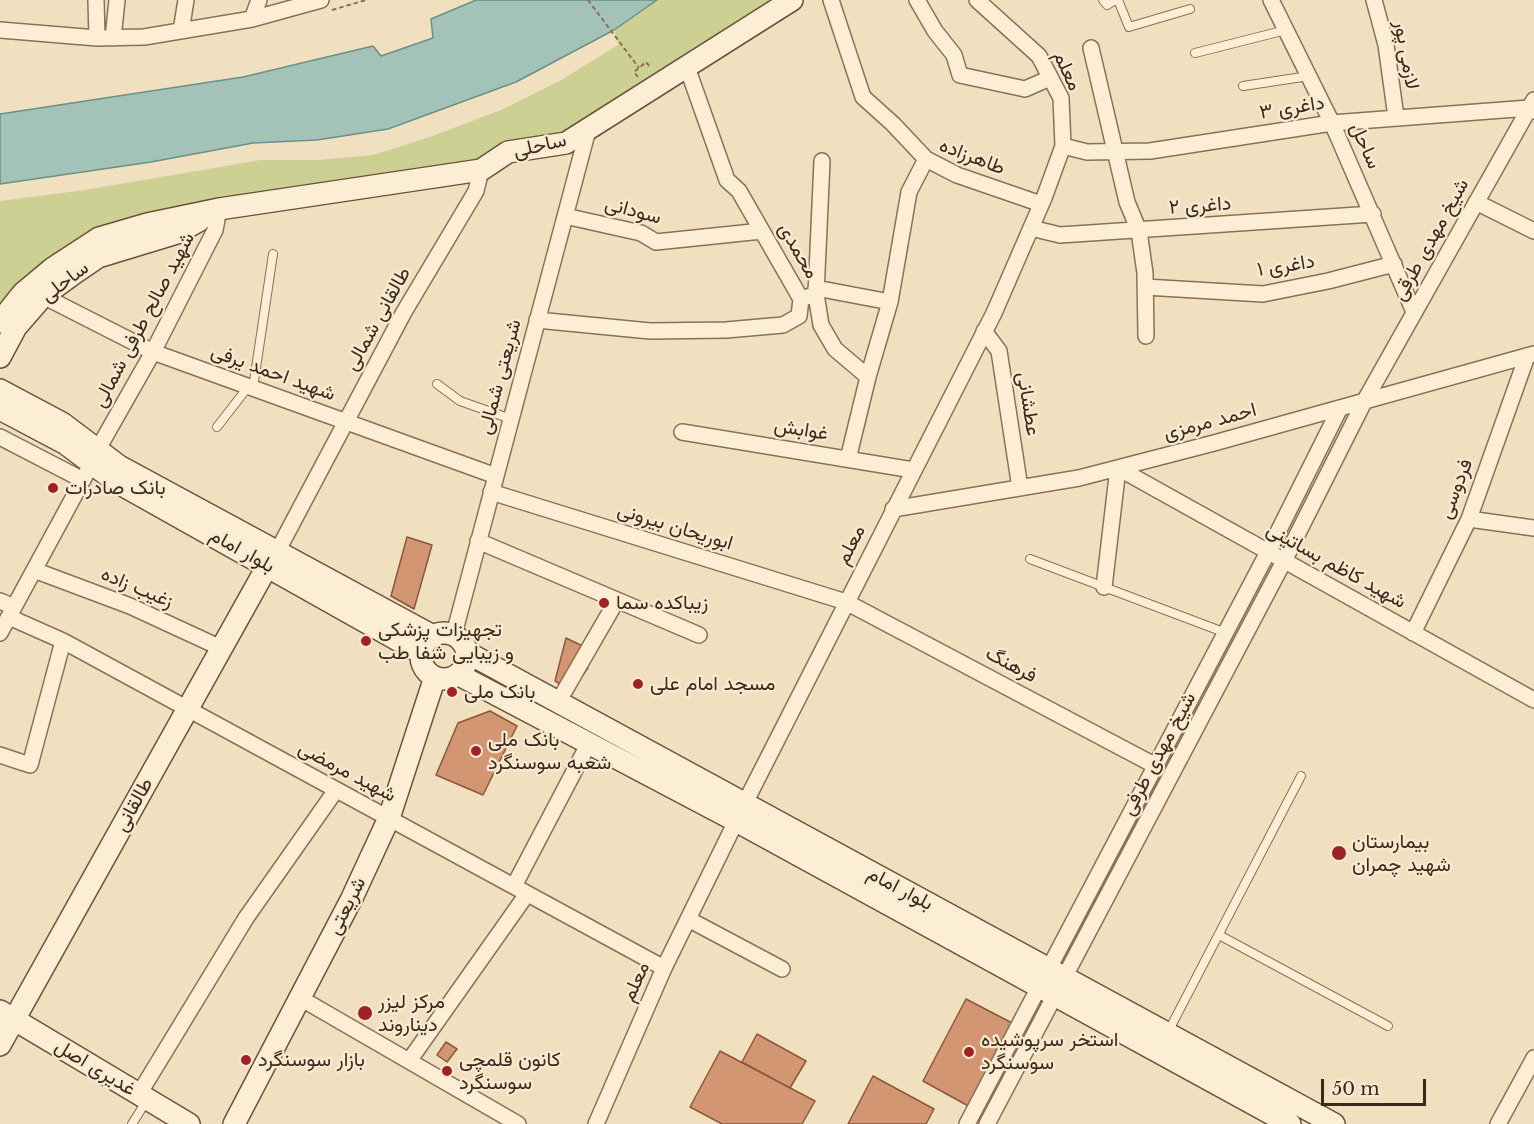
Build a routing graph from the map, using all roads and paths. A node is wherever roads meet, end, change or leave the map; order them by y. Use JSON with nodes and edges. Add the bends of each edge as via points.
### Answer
{"nodes":[{"id":1,"x":96,"y":0,"type":"edge"},
{"id":2,"x":117,"y":0,"type":"edge"},
{"id":3,"x":186,"y":0,"type":"edge"},
{"id":4,"x":259,"y":0,"type":"edge"},
{"id":5,"x":321,"y":0,"type":"edge"},
{"id":6,"x":588,"y":0,"type":"edge"},
{"id":7,"x":792,"y":0,"type":"edge"},
{"id":8,"x":831,"y":0,"type":"edge"},
{"id":9,"x":916,"y":0,"type":"edge"},
{"id":10,"x":977,"y":0,"type":"edge"},
{"id":11,"x":1103,"y":0,"type":"edge"},
{"id":12,"x":1116,"y":0,"type":"edge"},
{"id":13,"x":1271,"y":0,"type":"edge"},
{"id":14,"x":1374,"y":0,"type":"edge"},
{"id":15,"x":1190,"y":9,"type":"dead end"},
{"id":16,"x":252,"y":19,"type":"junction"},
{"id":17,"x":0,"y":30,"type":"edge"},
{"id":18,"x":1286,"y":30,"type":"junction"},
{"id":19,"x":181,"y":31,"type":"junction"},
{"id":20,"x":98,"y":38,"type":"junction"},
{"id":21,"x":113,"y":38,"type":"junction"},
{"id":22,"x":1091,"y":48,"type":"dead end"},
{"id":23,"x":1195,"y":53,"type":"dead end"},
{"id":24,"x":687,"y":67,"type":"junction"},
{"id":25,"x":639,"y":68,"type":"dead end"},
{"id":26,"x":1309,"y":76,"type":"junction"},
{"id":27,"x":1050,"y":78,"type":"junction"},
{"id":28,"x":1243,"y":86,"type":"dead end"},
{"id":29,"x":1532,"y":106,"type":"edge"},
{"id":30,"x":1396,"y":117,"type":"junction"},
{"id":31,"x":1332,"y":123,"type":"junction"},
{"id":32,"x":588,"y":130,"type":"junction"},
{"id":33,"x":1064,"y":146,"type":"junction"},
{"id":34,"x":1114,"y":151,"type":"junction"},
{"id":35,"x":926,"y":159,"type":"junction"},
{"id":36,"x":822,"y":161,"type":"dead end"},
{"id":37,"x":481,"y":170,"type":"junction"},
{"id":38,"x":1476,"y":202,"type":"junction"},
{"id":39,"x":1041,"y":204,"type":"junction"},
{"id":40,"x":219,"y":209,"type":"junction"},
{"id":41,"x":1373,"y":214,"type":"junction"},
{"id":42,"x":565,"y":216,"type":"junction"},
{"id":43,"x":1031,"y":228,"type":"junction"},
{"id":44,"x":762,"y":231,"type":"junction"},
{"id":45,"x":1139,"y":231,"type":"junction"},
{"id":46,"x":1534,"y":231,"type":"edge"},
{"id":47,"x":273,"y":254,"type":"dead end"},
{"id":48,"x":1394,"y":264,"type":"junction"},
{"id":49,"x":1145,"y":287,"type":"junction"},
{"id":50,"x":811,"y":294,"type":"junction"},
{"id":51,"x":43,"y":296,"type":"junction"},
{"id":52,"x":890,"y":302,"type":"junction"},
{"id":53,"x":1414,"y":312,"type":"junction"},
{"id":54,"x":537,"y":320,"type":"junction"},
{"id":55,"x":0,"y":322,"type":"edge"},
{"id":56,"x":984,"y":331,"type":"junction"},
{"id":57,"x":1146,"y":336,"type":"dead end"},
{"id":58,"x":153,"y":352,"type":"junction"},
{"id":59,"x":1531,"y":355,"type":"edge"},
{"id":60,"x":0,"y":357,"type":"edge"},
{"id":61,"x":868,"y":377,"type":"junction"},
{"id":62,"x":437,"y":384,"type":"dead end"},
{"id":63,"x":251,"y":388,"type":"junction"},
{"id":64,"x":0,"y":390,"type":"edge"},
{"id":65,"x":1364,"y":402,"type":"junction"},
{"id":66,"x":1340,"y":408,"type":"junction"},
{"id":67,"x":0,"y":409,"type":"edge"},
{"id":68,"x":511,"y":419,"type":"junction"},
{"id":69,"x":346,"y":422,"type":"junction"},
{"id":70,"x":217,"y":427,"type":"dead end"},
{"id":71,"x":682,"y":432,"type":"dead end"},
{"id":72,"x":0,"y":438,"type":"edge"},
{"id":73,"x":848,"y":459,"type":"junction"},
{"id":74,"x":91,"y":464,"type":"junction"},
{"id":75,"x":1118,"y":468,"type":"junction"},
{"id":76,"x":913,"y":470,"type":"junction"},
{"id":77,"x":496,"y":476,"type":"junction"},
{"id":78,"x":1020,"y":488,"type":"junction"},
{"id":79,"x":491,"y":492,"type":"junction"},
{"id":80,"x":893,"y":509,"type":"junction"},
{"id":81,"x":1469,"y":519,"type":"junction"},
{"id":82,"x":1534,"y":528,"type":"edge"},
{"id":83,"x":478,"y":541,"type":"junction"},
{"id":84,"x":1268,"y":552,"type":"junction"},
{"id":85,"x":273,"y":558,"type":"junction"},
{"id":86,"x":1030,"y":559,"type":"dead end"},
{"id":87,"x":1284,"y":561,"type":"junction"},
{"id":88,"x":34,"y":570,"type":"junction"},
{"id":89,"x":1104,"y":587,"type":"junction"},
{"id":90,"x":617,"y":600,"type":"junction"},
{"id":91,"x":846,"y":602,"type":"junction"},
{"id":92,"x":8,"y":608,"type":"edge"},
{"id":93,"x":0,"y":633,"type":"edge"},
{"id":94,"x":1226,"y":633,"type":"junction"},
{"id":95,"x":1413,"y":633,"type":"junction"},
{"id":96,"x":699,"y":635,"type":"dead end"},
{"id":97,"x":63,"y":641,"type":"junction"},
{"id":98,"x":436,"y":641,"type":"junction"},
{"id":99,"x":221,"y":648,"type":"junction"},
{"id":100,"x":468,"y":653,"type":"junction"},
{"id":101,"x":459,"y":675,"type":"junction"},
{"id":102,"x":435,"y":677,"type":"junction"},
{"id":103,"x":1534,"y":700,"type":"edge"},
{"id":104,"x":557,"y":704,"type":"junction"},
{"id":105,"x":188,"y":709,"type":"junction"},
{"id":106,"x":589,"y":743,"type":"junction"},
{"id":107,"x":0,"y":755,"type":"edge"},
{"id":108,"x":1156,"y":766,"type":"junction"},
{"id":109,"x":1301,"y":776,"type":"dead end"},
{"id":110,"x":336,"y":790,"type":"junction"},
{"id":111,"x":740,"y":813,"type":"junction"},
{"id":112,"x":389,"y":819,"type":"junction"},
{"id":113,"x":521,"y":890,"type":"junction"},
{"id":114,"x":688,"y":919,"type":"junction"},
{"id":115,"x":1219,"y":935,"type":"junction"},
{"id":116,"x":664,"y":968,"type":"junction"},
{"id":117,"x":782,"y":969,"type":"dead end"},
{"id":118,"x":1052,"y":982,"type":"junction"},
{"id":119,"x":300,"y":998,"type":"junction"},
{"id":120,"x":7,"y":1016,"type":"edge"},
{"id":121,"x":1388,"y":1026,"type":"dead end"},
{"id":122,"x":1167,"y":1033,"type":"junction"},
{"id":123,"x":0,"y":1045,"type":"edge"},
{"id":124,"x":1534,"y":1058,"type":"edge"},
{"id":125,"x":409,"y":1061,"type":"junction"},
{"id":126,"x":143,"y":1097,"type":"junction"},
{"id":127,"x":132,"y":1124,"type":"edge"},
{"id":128,"x":189,"y":1124,"type":"edge"},
{"id":129,"x":234,"y":1124,"type":"edge"},
{"id":130,"x":518,"y":1124,"type":"edge"},
{"id":131,"x":596,"y":1124,"type":"edge"},
{"id":132,"x":967,"y":1124,"type":"edge"},
{"id":133,"x":987,"y":1124,"type":"edge"},
{"id":134,"x":1290,"y":1124,"type":"edge"},
{"id":135,"x":1334,"y":1124,"type":"edge"},
{"id":136,"x":1498,"y":1124,"type":"edge"}],
"edges":[{"from":1,"to":20,"type":"street"},
{"from":2,"to":21,"type":"street"},
{"from":3,"to":19,"type":"street"},
{"from":4,"to":16,"type":"street"},
{"from":5,"to":16,"type":"street"},
{"from":6,"to":25,"type":"path"},
{"from":7,"to":24,"type":"main road","name":"ساحلی"},
{"from":8,"to":35,"type":"street","via":[[863,97]]},
{"from":9,"to":27,"type":"street","via":[[954,55],[960,75],[1025,89]]},
{"from":10,"to":27,"type":"street","name":"معلم","via":[[1039,56]]},
{"from":11,"to":12,"type":"lane","via":[[1107,5]]},
{"from":12,"to":15,"type":"lane","via":[[1130,27]]},
{"from":13,"to":18,"type":"street","name":"ساحل"},
{"from":14,"to":30,"type":"street","name":"لازمی پور","via":[[1386,45]]},
{"from":16,"to":19,"type":"street"},
{"from":17,"to":20,"type":"street"},
{"from":18,"to":23,"type":"lane"},
{"from":18,"to":26,"type":"street","name":"ساحل"},
{"from":19,"to":21,"type":"street"},
{"from":20,"to":21,"type":"street"},
{"from":22,"to":34,"type":"street"},
{"from":24,"to":32,"type":"main road","name":"ساحلی"},
{"from":24,"to":44,"type":"street","name":"محمدی","via":[[727,180],[739,191]]},
{"from":26,"to":28,"type":"lane"},
{"from":26,"to":31,"type":"street","name":"ساحل"},
{"from":27,"to":33,"type":"street","name":"معلم","via":[[1061,98]]},
{"from":29,"to":30,"type":"street","name":"داغری ۳"},
{"from":29,"to":38,"type":"street","name":"شیخ مهدی طرقی"},
{"from":30,"to":31,"type":"street","name":"داغری ۳"},
{"from":31,"to":34,"type":"street","name":"داغری ۳","via":[[1150,151]]},
{"from":31,"to":41,"type":"street","name":"ساحل"},
{"from":32,"to":37,"type":"main road","name":"ساحلی","via":[[566,143],[508,153]]},
{"from":32,"to":42,"type":"street","name":"شریعتی شمالی"},
{"from":33,"to":34,"type":"street","name":"داغری ۳","via":[[1087,152]]},
{"from":33,"to":39,"type":"street","name":"معلم"},
{"from":34,"to":45,"type":"street"},
{"from":35,"to":39,"type":"street","name":"طاهرزاده","via":[[957,175]]},
{"from":35,"to":52,"type":"street","name":"طاهرزاده","via":[[909,192]]},
{"from":36,"to":50,"type":"street"},
{"from":37,"to":40,"type":"main road","name":"ساحلی"},
{"from":37,"to":69,"type":"street","name":"طالقانی شمالی","via":[[476,191],[404,312]]},
{"from":38,"to":46,"type":"street"},
{"from":38,"to":53,"type":"street","name":"شیخ مهدی طرقی"},
{"from":39,"to":43,"type":"street","name":"معلم"},
{"from":40,"to":51,"type":"main road","name":"ساحلی","via":[[177,233],[99,257]]},
{"from":40,"to":55,"type":"main road","name":"ساحلی","via":[[99,238],[23,293]]},
{"from":40,"to":58,"type":"street","name":"شهید صالح طرفی شمالی","via":[[215,230]]},
{"from":41,"to":45,"type":"street","name":"داغری ۲"},
{"from":41,"to":48,"type":"street","name":"ساحل"},
{"from":42,"to":44,"type":"street","name":"سودانی","via":[[641,233],[656,242]]},
{"from":42,"to":54,"type":"street","name":"شریعتی شمالی"},
{"from":43,"to":45,"type":"street","name":"داغری ۲","via":[[1060,235]]},
{"from":43,"to":56,"type":"street","name":"معلم"},
{"from":44,"to":50,"type":"street","name":"محمدی"},
{"from":45,"to":49,"type":"street"},
{"from":47,"to":63,"type":"lane"},
{"from":48,"to":49,"type":"street","name":"داغری ۱","via":[[1263,294]]},
{"from":48,"to":53,"type":"street","name":"ساحل"},
{"from":49,"to":57,"type":"street"},
{"from":50,"to":52,"type":"street"},
{"from":50,"to":54,"type":"street","name":"محمدی","via":[[799,316],[783,325],[650,331]]},
{"from":50,"to":61,"type":"street","via":[[820,325],[835,349]]},
{"from":51,"to":58,"type":"street","name":"شهید احمد یرفی"},
{"from":51,"to":60,"type":"main road","name":"ساحلی","via":[[16,327]]},
{"from":52,"to":61,"type":"street","name":"طاهرزاده"},
{"from":53,"to":65,"type":"street","name":"شیخ مهدی طرقی"},
{"from":54,"to":68,"type":"street","name":"شریعتی شمالی"},
{"from":56,"to":76,"type":"street","name":"معلم"},
{"from":56,"to":78,"type":"street","name":"عطشانی","via":[[999,351]]},
{"from":58,"to":63,"type":"street","name":"شهید احمد یرفی"},
{"from":58,"to":74,"type":"street","name":"شهید صالح طرفی شمالی"},
{"from":59,"to":65,"type":"street","name":"احمد مرمزی"},
{"from":59,"to":81,"type":"street","name":"فردوسی"},
{"from":61,"to":73,"type":"street","name":"طاهرزاده"},
{"from":62,"to":68,"type":"lane","via":[[460,401]]},
{"from":63,"to":69,"type":"street","name":"شهید احمد یرفی"},
{"from":63,"to":70,"type":"lane"},
{"from":64,"to":74,"type":"main road","via":[[62,423]]},
{"from":65,"to":66,"type":"street","name":"احمد مرمزی"},
{"from":65,"to":87,"type":"street","name":"شیخ مهدی طرفی"},
{"from":66,"to":75,"type":"street","name":"احمد مرمزی"},
{"from":66,"to":84,"type":"street","name":"شیخ مهدی طرفی"},
{"from":67,"to":74,"type":"main road","name":"بلوار امام","via":[[66,444]]},
{"from":68,"to":77,"type":"street","name":"شریعتی شمالی"},
{"from":69,"to":77,"type":"street","name":"شهید احمد یرفی"},
{"from":69,"to":85,"type":"street","name":"طالقانی شمالی"},
{"from":71,"to":73,"type":"street","name":"غوابش"},
{"from":72,"to":74,"type":"street"},
{"from":73,"to":76,"type":"street","name":"غوابش"},
{"from":74,"to":85,"type":"main road","name":"بلوار امام","via":[[115,481]]},
{"from":74,"to":85,"type":"main road","name":"بلوار امام","via":[[119,466]]},
{"from":74,"to":88,"type":"street","name":"شهید صالح طرفی شمالی"},
{"from":75,"to":78,"type":"street","name":"احمد مرمزی"},
{"from":75,"to":84,"type":"street","name":"شهید کاظم بساتینی"},
{"from":75,"to":89,"type":"street"},
{"from":76,"to":80,"type":"street","name":"معلم"},
{"from":77,"to":79,"type":"street","name":"شریعتی شمالی"},
{"from":78,"to":80,"type":"street","name":"احمد مرمزی"},
{"from":79,"to":83,"type":"street","name":"شریعتی شمالی"},
{"from":79,"to":91,"type":"street","name":"ابوریحان بیرونی"},
{"from":80,"to":91,"type":"street","name":"معلم"},
{"from":81,"to":82,"type":"street"},
{"from":81,"to":95,"type":"street","name":"فردوسی"},
{"from":83,"to":90,"type":"street"},
{"from":83,"to":98,"type":"street","name":"شریعتی شمالی"},
{"from":84,"to":87,"type":"street","name":"شهید کاظم بساتینی"},
{"from":84,"to":94,"type":"street","name":"شیخ مهدی طرفی"},
{"from":85,"to":98,"type":"main road","name":"بلوار امام"},
{"from":85,"to":99,"type":"main road","name":"طالقانی"},
{"from":86,"to":89,"type":"lane"},
{"from":87,"to":95,"type":"street","name":"شهید کاظم بساتینی"},
{"from":87,"to":118,"type":"street","name":"شیخ مهدی طرفی"},
{"from":88,"to":92,"type":"street","name":"شهید صالح طرفی شمالی"},
{"from":88,"to":99,"type":"street","name":"زغیب زاده","via":[[130,606]]},
{"from":89,"to":94,"type":"lane"},
{"from":90,"to":96,"type":"street"},
{"from":90,"to":104,"type":"street"},
{"from":91,"to":108,"type":"street","name":"فرهنگ"},
{"from":91,"to":111,"type":"street","name":"معلم"},
{"from":92,"to":93,"type":"street","name":"شهید صالح طرفی شمالی"},
{"from":92,"to":97,"type":"street","name":"شهید مرمضی"},
{"from":94,"to":108,"type":"street","name":"شیخ مهدی طرفی"},
{"from":95,"to":103,"type":"street","name":"شهید کاظم بساتینی"},
{"from":97,"to":105,"type":"street","name":"شهید مرمضی"},
{"from":97,"to":107,"type":"street","via":[[30,765]]},
{"from":98,"to":100,"type":"main road","via":[[463,642]]},
{"from":98,"to":102,"type":"main road","via":[[424,668]]},
{"from":99,"to":105,"type":"main road","name":"طالقانی"},
{"from":100,"to":101,"type":"main road"},
{"from":100,"to":104,"type":"main road","name":"بلوار امام"},
{"from":101,"to":102,"type":"main road"},
{"from":101,"to":106,"type":"main road","name":"بلوار امام"},
{"from":102,"to":112,"type":"main road","name":"شریعتی"},
{"from":104,"to":111,"type":"main road","name":"بلوار امام"},
{"from":105,"to":110,"type":"street","name":"شهید مرمضی"},
{"from":105,"to":120,"type":"main road","name":"طالقانی"},
{"from":106,"to":111,"type":"main road","name":"بلوار امام"},
{"from":106,"to":113,"type":"street"},
{"from":108,"to":118,"type":"street","name":"شیخ مهدی طرفی"},
{"from":109,"to":115,"type":"lane"},
{"from":110,"to":112,"type":"street","name":"شهید مرمضی"},
{"from":110,"to":126,"type":"street","via":[[246,918]]},
{"from":111,"to":114,"type":"street","name":"معلم"},
{"from":111,"to":118,"type":"main road","name":"بلوار امام"},
{"from":112,"to":113,"type":"street","name":"شهید مرمضی"},
{"from":112,"to":119,"type":"main road","name":"شریعتی"},
{"from":113,"to":116,"type":"street","name":"شهید مرمضی"},
{"from":113,"to":125,"type":"street"},
{"from":114,"to":116,"type":"street","name":"معلم"},
{"from":114,"to":117,"type":"street"},
{"from":115,"to":121,"type":"lane"},
{"from":115,"to":122,"type":"lane"},
{"from":116,"to":131,"type":"street","name":"معلم"},
{"from":118,"to":122,"type":"main road","name":"بلوار امام"},
{"from":118,"to":132,"type":"street","name":"شیخ مهدی طرفی"},
{"from":118,"to":133,"type":"street","name":"شیخ مهدی طرفی"},
{"from":118,"to":134,"type":"main road","name":"بلوار امام"},
{"from":119,"to":125,"type":"street"},
{"from":119,"to":129,"type":"main road","name":"شریعتی"},
{"from":120,"to":123,"type":"main road","name":"طالقانی"},
{"from":120,"to":126,"type":"main road","name":"غدیری اصل"},
{"from":122,"to":135,"type":"main road","name":"بلوار امام"},
{"from":124,"to":136,"type":"street"},
{"from":125,"to":130,"type":"street"},
{"from":126,"to":127,"type":"lane"},
{"from":126,"to":128,"type":"main road","name":"غدیری اصل"}]}
